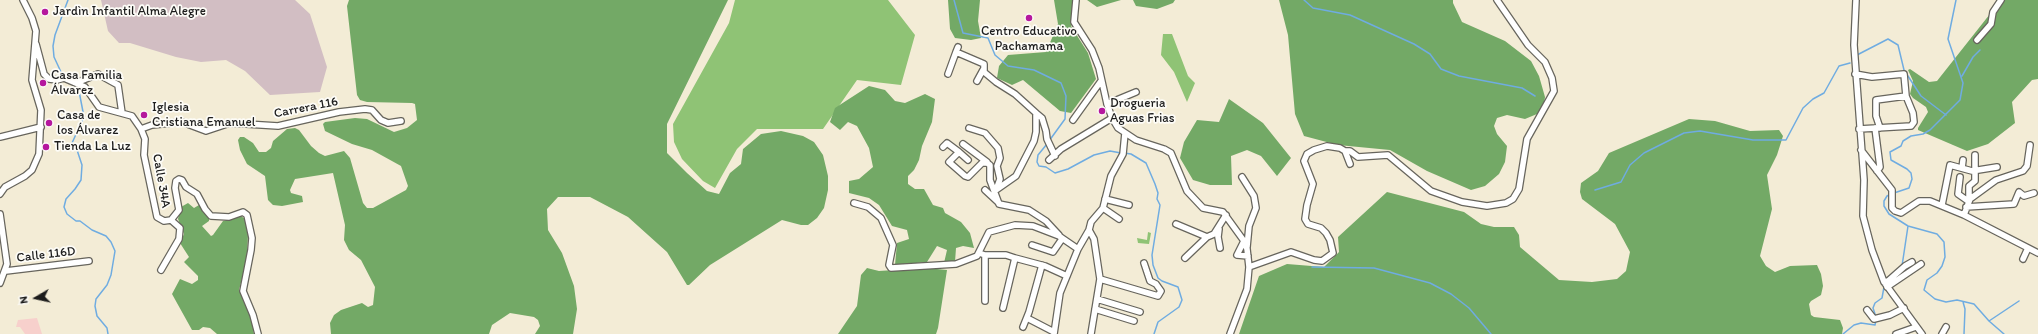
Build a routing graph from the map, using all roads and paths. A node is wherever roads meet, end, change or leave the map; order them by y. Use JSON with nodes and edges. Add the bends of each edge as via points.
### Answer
{"nodes":[{"id":1,"x":23,"y":0,"type":"edge"},
{"id":2,"x":1076,"y":0,"type":"edge"},
{"id":3,"x":1497,"y":0,"type":"edge"},
{"id":4,"x":1856,"y":0,"type":"edge"},
{"id":5,"x":2001,"y":0,"type":"edge"},
{"id":6,"x":1977,"y":40,"type":"dead end"},
{"id":7,"x":36,"y":44,"type":"junction"},
{"id":8,"x":983,"y":70,"type":"junction"},
{"id":9,"x":948,"y":74,"type":"dead end"},
{"id":10,"x":1855,"y":74,"type":"junction"},
{"id":11,"x":978,"y":81,"type":"dead end"},
{"id":12,"x":1101,"y":81,"type":"junction"},
{"id":13,"x":76,"y":83,"type":"junction"},
{"id":14,"x":1136,"y":92,"type":"dead end"},
{"id":15,"x":1906,"y":96,"type":"junction"},
{"id":16,"x":1107,"y":104,"type":"junction"},
{"id":17,"x":122,"y":113,"type":"junction"},
{"id":18,"x":1036,"y":113,"type":"junction"},
{"id":19,"x":1112,"y":118,"type":"junction"},
{"id":20,"x":1073,"y":120,"type":"dead end"},
{"id":21,"x":401,"y":121,"type":"dead end"},
{"id":22,"x":40,"y":127,"type":"junction"},
{"id":23,"x":969,"y":128,"type":"dead end"},
{"id":24,"x":1859,"y":128,"type":"junction"},
{"id":25,"x":1877,"y":128,"type":"junction"},
{"id":26,"x":141,"y":129,"type":"junction"},
{"id":27,"x":1125,"y":133,"type":"junction"},
{"id":28,"x":0,"y":137,"type":"edge"},
{"id":29,"x":963,"y":144,"type":"dead end"},
{"id":30,"x":2030,"y":145,"type":"dead end"},
{"id":31,"x":943,"y":148,"type":"dead end"},
{"id":32,"x":1861,"y":150,"type":"junction"},
{"id":33,"x":1346,"y":151,"type":"junction"},
{"id":34,"x":959,"y":152,"type":"junction"},
{"id":35,"x":1975,"y":155,"type":"dead end"},
{"id":36,"x":1055,"y":156,"type":"junction"},
{"id":37,"x":968,"y":160,"type":"dead end"},
{"id":38,"x":1050,"y":160,"type":"dead end"},
{"id":39,"x":1963,"y":160,"type":"dead end"},
{"id":40,"x":987,"y":163,"type":"junction"},
{"id":41,"x":1350,"y":164,"type":"dead end"},
{"id":42,"x":1997,"y":167,"type":"dead end"},
{"id":43,"x":1962,"y":168,"type":"junction"},
{"id":44,"x":1877,"y":171,"type":"junction"},
{"id":45,"x":1977,"y":171,"type":"junction"},
{"id":46,"x":1242,"y":177,"type":"dead end"},
{"id":47,"x":1960,"y":177,"type":"dead end"},
{"id":48,"x":985,"y":190,"type":"dead end"},
{"id":49,"x":996,"y":190,"type":"junction"},
{"id":50,"x":2034,"y":192,"type":"dead end"},
{"id":51,"x":0,"y":194,"type":"edge"},
{"id":52,"x":1105,"y":199,"type":"junction"},
{"id":53,"x":1968,"y":202,"type":"junction"},
{"id":54,"x":854,"y":203,"type":"dead end"},
{"id":55,"x":999,"y":203,"type":"junction"},
{"id":56,"x":1129,"y":205,"type":"dead end"},
{"id":57,"x":1942,"y":205,"type":"junction"},
{"id":58,"x":1103,"y":208,"type":"junction"},
{"id":59,"x":0,"y":214,"type":"edge"},
{"id":60,"x":1226,"y":215,"type":"junction"},
{"id":61,"x":1964,"y":215,"type":"junction"},
{"id":62,"x":171,"y":220,"type":"junction"},
{"id":63,"x":1119,"y":220,"type":"dead end"},
{"id":64,"x":1176,"y":224,"type":"dead end"},
{"id":65,"x":1220,"y":226,"type":"junction"},
{"id":66,"x":1089,"y":230,"type":"junction"},
{"id":67,"x":1060,"y":237,"type":"junction"},
{"id":68,"x":1207,"y":237,"type":"junction"},
{"id":69,"x":1245,"y":244,"type":"junction"},
{"id":70,"x":1032,"y":245,"type":"dead end"},
{"id":71,"x":1220,"y":248,"type":"dead end"},
{"id":72,"x":2028,"y":248,"type":"junction"},
{"id":73,"x":1078,"y":249,"type":"junction"},
{"id":74,"x":2038,"y":253,"type":"edge"},
{"id":75,"x":982,"y":254,"type":"junction"},
{"id":76,"x":1248,"y":256,"type":"junction"},
{"id":77,"x":1015,"y":258,"type":"junction"},
{"id":78,"x":1185,"y":258,"type":"dead end"},
{"id":79,"x":2023,"y":259,"type":"dead end"},
{"id":80,"x":89,"y":261,"type":"dead end"},
{"id":81,"x":1912,"y":262,"type":"dead end"},
{"id":82,"x":1144,"y":263,"type":"dead end"},
{"id":83,"x":1921,"y":264,"type":"dead end"},
{"id":84,"x":1042,"y":265,"type":"junction"},
{"id":85,"x":1249,"y":267,"type":"junction"},
{"id":86,"x":161,"y":270,"type":"dead end"},
{"id":87,"x":6,"y":271,"type":"junction"},
{"id":88,"x":1066,"y":276,"type":"junction"},
{"id":89,"x":1100,"y":279,"type":"junction"},
{"id":90,"x":0,"y":283,"type":"edge"},
{"id":91,"x":1886,"y":284,"type":"junction"},
{"id":92,"x":1097,"y":299,"type":"junction"},
{"id":93,"x":985,"y":301,"type":"dead end"},
{"id":94,"x":1003,"y":308,"type":"dead end"},
{"id":95,"x":1904,"y":308,"type":"junction"},
{"id":96,"x":1095,"y":309,"type":"junction"},
{"id":97,"x":1867,"y":310,"type":"dead end"},
{"id":98,"x":1140,"y":312,"type":"dead end"},
{"id":99,"x":1027,"y":318,"type":"junction"},
{"id":100,"x":1134,"y":321,"type":"dead end"},
{"id":101,"x":1023,"y":327,"type":"dead end"},
{"id":102,"x":1916,"y":327,"type":"junction"},
{"id":103,"x":1946,"y":327,"type":"dead end"},
{"id":104,"x":1054,"y":333,"type":"edge"},
{"id":105,"x":258,"y":334,"type":"edge"},
{"id":106,"x":1091,"y":334,"type":"edge"},
{"id":107,"x":1230,"y":334,"type":"edge"},
{"id":108,"x":1896,"y":334,"type":"edge"},
{"id":109,"x":1922,"y":334,"type":"edge"},
{"id":110,"x":1942,"y":334,"type":"edge"}],
"edges":[{"from":1,"to":7,"type":"street","via":[[36,31]]},
{"from":2,"to":12,"type":"street","via":[[1074,22],[1092,50]]},
{"from":3,"to":33,"type":"street","via":[[1528,45],[1545,62],[1554,91],[1527,139],[1519,189],[1513,199],[1506,203],[1487,206],[1462,202],[1431,191],[1388,155],[1358,157]]},
{"from":4,"to":10,"type":"street"},
{"from":5,"to":6,"type":"street","via":[[1991,24]]},
{"from":7,"to":13,"type":"street","via":[[44,74],[48,79],[64,78]]},
{"from":7,"to":22,"type":"street","via":[[32,80],[41,110]]},
{"from":8,"to":9,"type":"street","via":[[984,64],[957,49]]},
{"from":8,"to":11,"type":"street"},
{"from":8,"to":18,"type":"street"},
{"from":10,"to":15,"type":"street","via":[[1872,77],[1902,74],[1905,76]]},
{"from":10,"to":24,"type":"street"},
{"from":12,"to":16,"type":"street"},
{"from":12,"to":20,"type":"street"},
{"from":13,"to":17,"type":"street","via":[[85,87],[102,109]]},
{"from":13,"to":17,"type":"street","via":[[98,74],[118,85]]},
{"from":14,"to":16,"type":"street"},
{"from":15,"to":25,"type":"street","via":[[1876,100]]},
{"from":15,"to":25,"type":"street","via":[[1913,113],[1914,125]]},
{"from":16,"to":19,"type":"street"},
{"from":17,"to":26,"type":"street","via":[[132,116]]},
{"from":18,"to":36,"type":"street","via":[[1042,118],[1047,139]]},
{"from":18,"to":49,"type":"street","via":[[1034,140],[1016,176]]},
{"from":19,"to":27,"type":"street"},
{"from":19,"to":36,"type":"street"},
{"from":21,"to":26,"type":"street","name":"Carrera 116","via":[[388,123],[381,120],[372,110],[365,109],[339,112],[278,126],[230,123],[206,131],[182,122],[152,125]]},
{"from":22,"to":28,"type":"street"},
{"from":22,"to":51,"type":"street","via":[[39,154],[32,170],[5,187]]},
{"from":23,"to":49,"type":"street","via":[[985,133],[998,148],[1000,158],[996,166],[1000,179]]},
{"from":24,"to":25,"type":"street"},
{"from":24,"to":32,"type":"street"},
{"from":25,"to":44,"type":"street","via":[[1880,167]]},
{"from":26,"to":62,"type":"street","name":"Calle 34A","via":[[145,139],[144,155],[157,218]]},
{"from":27,"to":52,"type":"street","via":[[1123,152],[1111,176]]},
{"from":27,"to":60,"type":"street","via":[[1136,140],[1171,153],[1187,191],[1207,210],[1220,211]]},
{"from":29,"to":40,"type":"street"},
{"from":30,"to":53,"type":"street","via":[[2027,166],[2023,171],[1996,180]]},
{"from":31,"to":34,"type":"street","via":[[947,143]]},
{"from":32,"to":44,"type":"street"},
{"from":32,"to":91,"type":"street","via":[[1864,180],[1863,216],[1870,244]]},
{"from":33,"to":41,"type":"street"},
{"from":33,"to":85,"type":"street","via":[[1322,147],[1307,154],[1304,161],[1313,184],[1306,205],[1305,220],[1326,233],[1333,253],[1322,261],[1292,252]]},
{"from":34,"to":37,"type":"street"},
{"from":34,"to":40,"type":"street","via":[[947,163],[962,175],[968,177],[982,163]]},
{"from":35,"to":45,"type":"street"},
{"from":36,"to":38,"type":"street"},
{"from":39,"to":43,"type":"street"},
{"from":40,"to":49,"type":"street","via":[[990,165],[990,180]]},
{"from":42,"to":45,"type":"street"},
{"from":43,"to":45,"type":"street"},
{"from":43,"to":57,"type":"street","via":[[1950,165]]},
{"from":44,"to":57,"type":"street","via":[[1892,190],[1892,208],[1896,211],[1901,212],[1924,200]]},
{"from":45,"to":53,"type":"street","via":[[1976,181],[1969,186]]},
{"from":46,"to":69,"type":"street","via":[[1254,196],[1256,208]]},
{"from":47,"to":53,"type":"street","via":[[1958,194]]},
{"from":48,"to":55,"type":"street"},
{"from":49,"to":55,"type":"street"},
{"from":50,"to":53,"type":"street","via":[[2024,196],[2019,192],[2014,204]]},
{"from":52,"to":56,"type":"street"},
{"from":52,"to":58,"type":"street"},
{"from":53,"to":61,"type":"street"},
{"from":54,"to":75,"type":"street","via":[[868,207],[881,218],[894,245],[889,265],[891,268],[956,264]]},
{"from":55,"to":67,"type":"street","via":[[1029,210],[1046,221]]},
{"from":57,"to":61,"type":"street"},
{"from":58,"to":63,"type":"street"},
{"from":58,"to":66,"type":"street","via":[[1091,222]]},
{"from":59,"to":87,"type":"street","via":[[7,258]]},
{"from":60,"to":65,"type":"street"},
{"from":60,"to":69,"type":"street"},
{"from":61,"to":72,"type":"street"},
{"from":62,"to":86,"type":"street","name":"Calle 34A","via":[[180,228],[181,234]]},
{"from":62,"to":105,"type":"street","via":[[179,210],[175,188],[179,179],[197,194],[204,209],[211,216],[229,217],[243,212],[247,215],[252,238],[242,291]]},
{"from":64,"to":68,"type":"street"},
{"from":65,"to":68,"type":"street","via":[[1214,234]]},
{"from":65,"to":71,"type":"street"},
{"from":66,"to":73,"type":"street"},
{"from":66,"to":89,"type":"street","via":[[1094,239]]},
{"from":67,"to":70,"type":"street","via":[[1054,252]]},
{"from":67,"to":73,"type":"street"},
{"from":67,"to":75,"type":"street","via":[[1024,224],[1010,226],[989,232],[984,239]]},
{"from":68,"to":78,"type":"street"},
{"from":69,"to":76,"type":"street"},
{"from":69,"to":76,"type":"street","via":[[1237,255]]},
{"from":72,"to":74,"type":"street"},
{"from":72,"to":79,"type":"street"},
{"from":73,"to":88,"type":"street"},
{"from":75,"to":77,"type":"street"},
{"from":75,"to":93,"type":"street"},
{"from":76,"to":85,"type":"street"},
{"from":77,"to":84,"type":"street"},
{"from":77,"to":94,"type":"street"},
{"from":80,"to":87,"type":"street","name":"Calle 116D"},
{"from":81,"to":91,"type":"street"},
{"from":82,"to":89,"type":"street","via":[[1150,281],[1156,284],[1160,292],[1158,296]]},
{"from":83,"to":91,"type":"street"},
{"from":84,"to":88,"type":"street"},
{"from":84,"to":99,"type":"street"},
{"from":85,"to":107,"type":"street","via":[[1247,289]]},
{"from":87,"to":90,"type":"street"},
{"from":88,"to":104,"type":"street","via":[[1060,294]]},
{"from":89,"to":92,"type":"street"},
{"from":91,"to":95,"type":"street"},
{"from":92,"to":96,"type":"street"},
{"from":92,"to":98,"type":"street"},
{"from":95,"to":97,"type":"street","via":[[1874,319]]},
{"from":95,"to":102,"type":"street"},
{"from":96,"to":100,"type":"street"},
{"from":96,"to":106,"type":"street"},
{"from":99,"to":101,"type":"street"},
{"from":99,"to":104,"type":"street"},
{"from":102,"to":108,"type":"street"},
{"from":102,"to":109,"type":"street"},
{"from":103,"to":110,"type":"street"}]}
